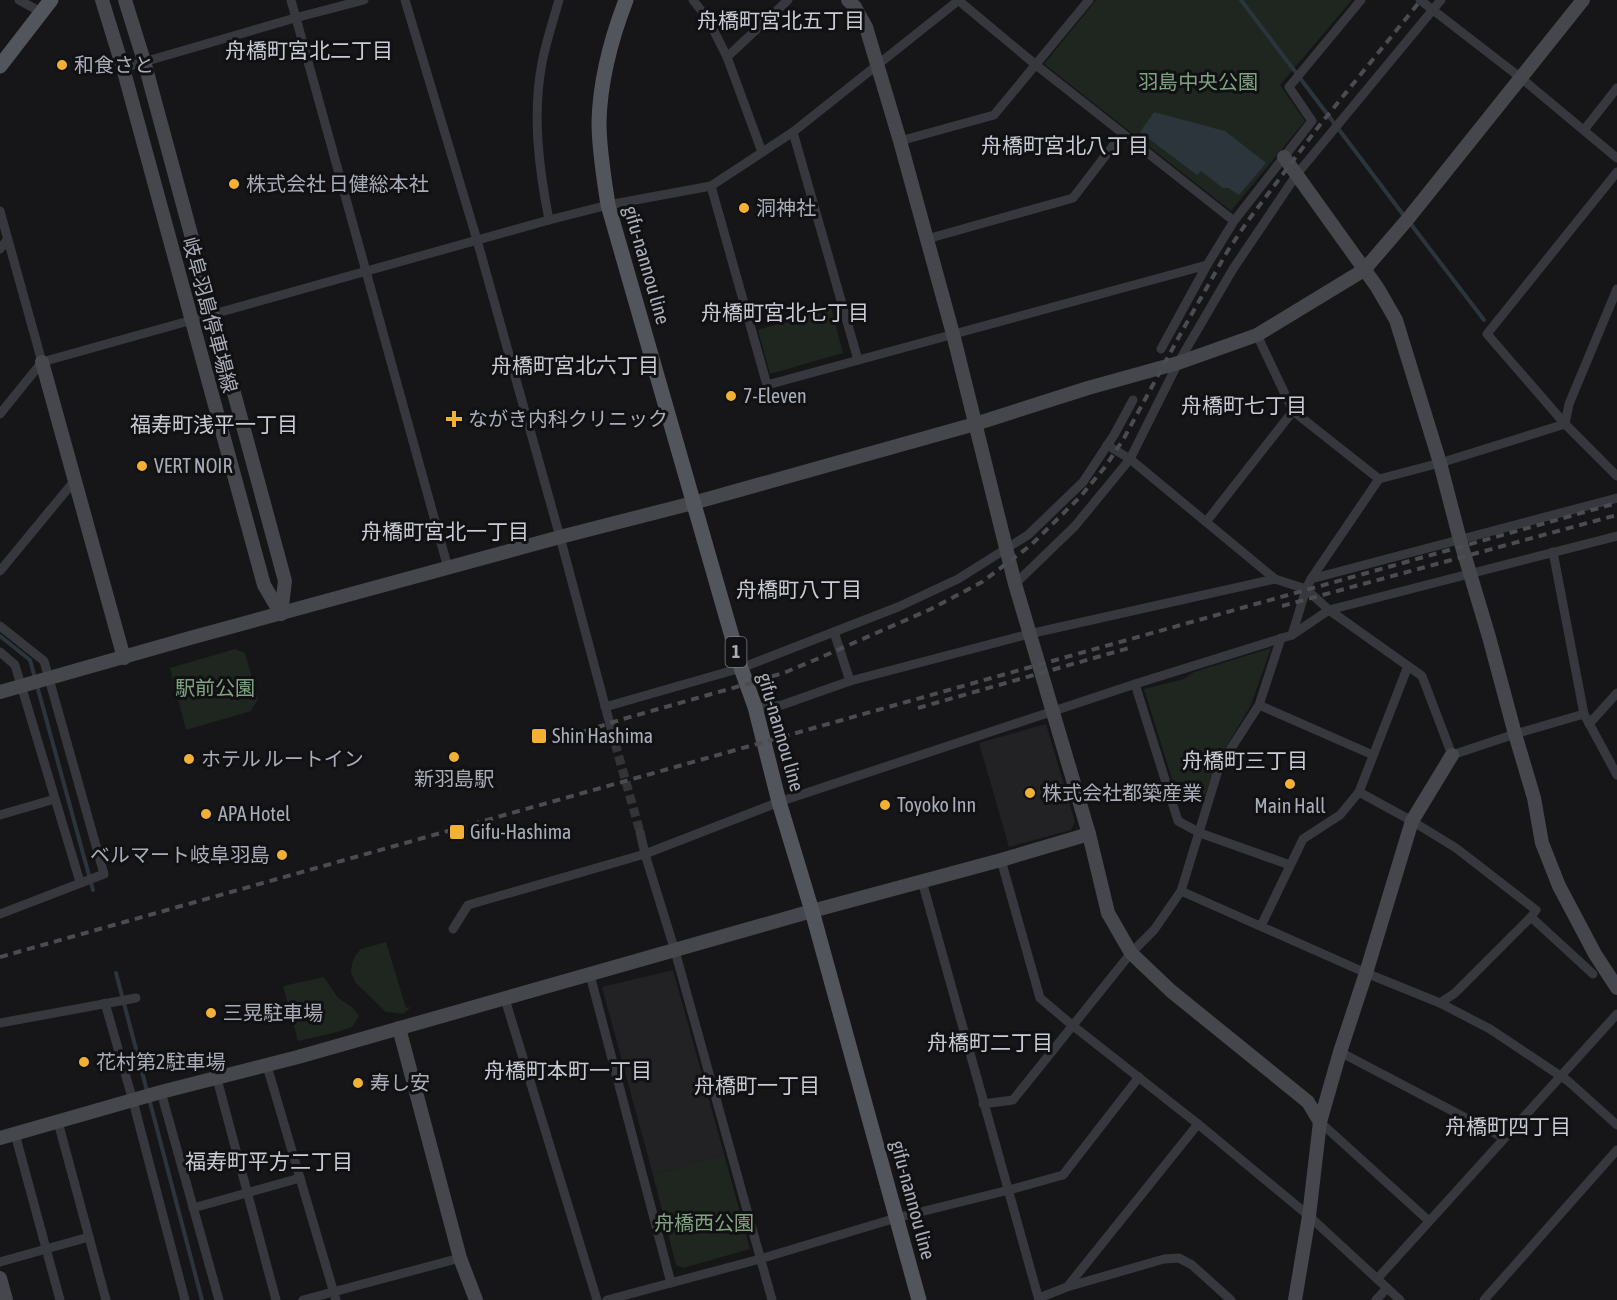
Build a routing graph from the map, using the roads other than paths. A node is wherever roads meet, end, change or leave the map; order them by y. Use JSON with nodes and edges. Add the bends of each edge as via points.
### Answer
{"nodes":[{"id":1,"x":19,"y":0,"type":"edge"},
{"id":2,"x":102,"y":0,"type":"edge"},
{"id":3,"x":126,"y":0,"type":"edge"},
{"id":4,"x":291,"y":0,"type":"edge"},
{"id":5,"x":364,"y":0,"type":"edge"},
{"id":6,"x":405,"y":0,"type":"edge"},
{"id":7,"x":559,"y":0,"type":"edge"},
{"id":8,"x":626,"y":0,"type":"edge"},
{"id":9,"x":693,"y":0,"type":"edge"},
{"id":10,"x":788,"y":0,"type":"edge"},
{"id":11,"x":848,"y":0,"type":"edge"},
{"id":12,"x":959,"y":0,"type":"edge"},
{"id":13,"x":1089,"y":0,"type":"edge"},
{"id":14,"x":1361,"y":0,"type":"edge"},
{"id":15,"x":1420,"y":0,"type":"edge"},
{"id":16,"x":1441,"y":0,"type":"edge"},
{"id":17,"x":1583,"y":0,"type":"edge"},
{"id":18,"x":46,"y":6,"type":"edge"},
{"id":19,"x":1433,"y":10,"type":"junction"},
{"id":20,"x":295,"y":18,"type":"junction"},
{"id":21,"x":727,"y":57,"type":"junction"},
{"id":22,"x":144,"y":61,"type":"junction"},
{"id":23,"x":878,"y":65,"type":"junction"},
{"id":24,"x":1036,"y":65,"type":"junction"},
{"id":25,"x":0,"y":66,"type":"edge"},
{"id":26,"x":123,"y":68,"type":"junction"},
{"id":27,"x":1521,"y":78,"type":"junction"},
{"id":28,"x":1617,"y":88,"type":"edge"},
{"id":29,"x":1584,"y":130,"type":"junction"},
{"id":30,"x":793,"y":132,"type":"junction"},
{"id":31,"x":1122,"y":134,"type":"junction"},
{"id":32,"x":900,"y":141,"type":"junction"},
{"id":33,"x":762,"y":152,"type":"junction"},
{"id":34,"x":1284,"y":157,"type":"junction"},
{"id":35,"x":1617,"y":158,"type":"edge"},
{"id":36,"x":1617,"y":172,"type":"edge"},
{"id":37,"x":1297,"y":174,"type":"junction"},
{"id":38,"x":711,"y":186,"type":"junction"},
{"id":39,"x":608,"y":206,"type":"junction"},
{"id":40,"x":0,"y":211,"type":"edge"},
{"id":41,"x":549,"y":220,"type":"junction"},
{"id":42,"x":1234,"y":221,"type":"junction"},
{"id":43,"x":927,"y":239,"type":"junction"},
{"id":44,"x":8,"y":240,"type":"junction"},
{"id":45,"x":477,"y":240,"type":"junction"},
{"id":46,"x":0,"y":249,"type":"edge"},
{"id":47,"x":1207,"y":265,"type":"junction"},
{"id":48,"x":1364,"y":270,"type":"junction"},
{"id":49,"x":366,"y":272,"type":"junction"},
{"id":50,"x":1617,"y":289,"type":"edge"},
{"id":51,"x":213,"y":315,"type":"junction"},
{"id":52,"x":192,"y":321,"type":"junction"},
{"id":53,"x":953,"y":334,"type":"junction"},
{"id":54,"x":1257,"y":335,"type":"junction"},
{"id":55,"x":1161,"y":349,"type":"dead end"},
{"id":56,"x":858,"y":360,"type":"junction"},
{"id":57,"x":42,"y":362,"type":"junction"},
{"id":58,"x":1178,"y":363,"type":"junction"},
{"id":59,"x":1133,"y":400,"type":"dead end"},
{"id":60,"x":1293,"y":411,"type":"junction"},
{"id":61,"x":0,"y":414,"type":"edge"},
{"id":62,"x":975,"y":424,"type":"junction"},
{"id":63,"x":1565,"y":424,"type":"junction"},
{"id":64,"x":1107,"y":445,"type":"junction"},
{"id":65,"x":1130,"y":459,"type":"junction"},
{"id":66,"x":1440,"y":463,"type":"junction"},
{"id":67,"x":1617,"y":476,"type":"edge"},
{"id":68,"x":1379,"y":479,"type":"junction"},
{"id":69,"x":75,"y":480,"type":"junction"},
{"id":70,"x":1617,"y":498,"type":"edge"},
{"id":71,"x":693,"y":503,"type":"junction"},
{"id":72,"x":1206,"y":522,"type":"junction"},
{"id":73,"x":1617,"y":536,"type":"edge"},
{"id":74,"x":560,"y":537,"type":"junction"},
{"id":75,"x":1460,"y":540,"type":"junction"},
{"id":76,"x":1006,"y":548,"type":"junction"},
{"id":77,"x":1553,"y":552,"type":"junction"},
{"id":78,"x":448,"y":568,"type":"junction"},
{"id":79,"x":0,"y":571,"type":"edge"},
{"id":80,"x":1470,"y":573,"type":"junction"},
{"id":81,"x":1275,"y":579,"type":"junction"},
{"id":82,"x":1311,"y":579,"type":"junction"},
{"id":83,"x":1015,"y":584,"type":"junction"},
{"id":84,"x":1306,"y":589,"type":"junction"},
{"id":85,"x":1329,"y":610,"type":"junction"},
{"id":86,"x":281,"y":614,"type":"junction"},
{"id":87,"x":0,"y":626,"type":"edge"},
{"id":88,"x":834,"y":632,"type":"junction"},
{"id":89,"x":1029,"y":634,"type":"junction"},
{"id":90,"x":1292,"y":634,"type":"junction"},
{"id":91,"x":1281,"y":638,"type":"junction"},
{"id":92,"x":0,"y":652,"type":"edge"},
{"id":93,"x":124,"y":658,"type":"junction"},
{"id":94,"x":1408,"y":666,"type":"junction"},
{"id":95,"x":741,"y":668,"type":"junction"},
{"id":96,"x":45,"y":680,"type":"junction"},
{"id":97,"x":850,"y":681,"type":"junction"},
{"id":98,"x":1135,"y":684,"type":"junction"},
{"id":99,"x":25,"y":685,"type":"junction"},
{"id":100,"x":0,"y":692,"type":"edge"},
{"id":101,"x":1617,"y":693,"type":"edge"},
{"id":102,"x":1259,"y":705,"type":"junction"},
{"id":103,"x":605,"y":707,"type":"junction"},
{"id":104,"x":755,"y":707,"type":"junction"},
{"id":105,"x":1053,"y":711,"type":"junction"},
{"id":106,"x":1584,"y":714,"type":"junction"},
{"id":107,"x":1589,"y":724,"type":"junction"},
{"id":108,"x":1515,"y":734,"type":"junction"},
{"id":109,"x":615,"y":743,"type":"tunnel mouth"},
{"id":110,"x":1373,"y":755,"type":"junction"},
{"id":111,"x":1452,"y":755,"type":"junction"},
{"id":112,"x":1617,"y":775,"type":"edge"},
{"id":113,"x":1359,"y":792,"type":"junction"},
{"id":114,"x":55,"y":798,"type":"junction"},
{"id":115,"x":779,"y":802,"type":"junction"},
{"id":116,"x":0,"y":814,"type":"edge"},
{"id":117,"x":1412,"y":821,"type":"junction"},
{"id":118,"x":640,"y":832,"type":"tunnel mouth"},
{"id":119,"x":1200,"y":833,"type":"junction"},
{"id":120,"x":1089,"y":834,"type":"junction"},
{"id":121,"x":645,"y":854,"type":"junction"},
{"id":122,"x":1001,"y":860,"type":"junction"},
{"id":123,"x":1290,"y":865,"type":"junction"},
{"id":124,"x":922,"y":881,"type":"junction"},
{"id":125,"x":82,"y":882,"type":"junction"},
{"id":126,"x":1181,"y":891,"type":"junction"},
{"id":127,"x":812,"y":911,"type":"junction"},
{"id":128,"x":0,"y":914,"type":"edge"},
{"id":129,"x":1531,"y":917,"type":"junction"},
{"id":130,"x":1261,"y":926,"type":"junction"},
{"id":131,"x":453,"y":929,"type":"dead end"},
{"id":132,"x":675,"y":951,"type":"junction"},
{"id":133,"x":1131,"y":953,"type":"junction"},
{"id":134,"x":1366,"y":973,"type":"junction"},
{"id":135,"x":1593,"y":974,"type":"dead end"},
{"id":136,"x":590,"y":975,"type":"junction"},
{"id":137,"x":1617,"y":988,"type":"edge"},
{"id":138,"x":133,"y":998,"type":"dead end"},
{"id":139,"x":505,"y":999,"type":"junction"},
{"id":140,"x":105,"y":1003,"type":"junction"},
{"id":141,"x":1440,"y":1003,"type":"junction"},
{"id":142,"x":1617,"y":1014,"type":"edge"},
{"id":143,"x":0,"y":1023,"type":"edge"},
{"id":144,"x":1072,"y":1025,"type":"junction"},
{"id":145,"x":399,"y":1028,"type":"junction"},
{"id":146,"x":1340,"y":1052,"type":"junction"},
{"id":147,"x":267,"y":1066,"type":"junction"},
{"id":148,"x":1560,"y":1075,"type":"junction"},
{"id":149,"x":1139,"y":1077,"type":"junction"},
{"id":150,"x":217,"y":1079,"type":"junction"},
{"id":151,"x":148,"y":1096,"type":"junction"},
{"id":152,"x":983,"y":1104,"type":"junction"},
{"id":153,"x":58,"y":1122,"type":"junction"},
{"id":154,"x":1320,"y":1122,"type":"junction"},
{"id":155,"x":1198,"y":1124,"type":"junction"},
{"id":156,"x":1617,"y":1125,"type":"edge"},
{"id":157,"x":15,"y":1134,"type":"junction"},
{"id":158,"x":0,"y":1138,"type":"edge"},
{"id":159,"x":1504,"y":1138,"type":"junction"},
{"id":160,"x":1617,"y":1150,"type":"edge"},
{"id":161,"x":300,"y":1178,"type":"junction"},
{"id":162,"x":1009,"y":1190,"type":"junction"},
{"id":163,"x":248,"y":1193,"type":"junction"},
{"id":164,"x":193,"y":1208,"type":"junction"},
{"id":165,"x":1309,"y":1216,"type":"junction"},
{"id":166,"x":896,"y":1218,"type":"junction"},
{"id":167,"x":1429,"y":1221,"type":"junction"},
{"id":168,"x":89,"y":1237,"type":"junction"},
{"id":169,"x":46,"y":1249,"type":"junction"},
{"id":170,"x":460,"y":1258,"type":"junction"},
{"id":171,"x":760,"y":1259,"type":"junction"},
{"id":172,"x":0,"y":1262,"type":"edge"},
{"id":173,"x":0,"y":1278,"type":"edge"},
{"id":174,"x":1377,"y":1279,"type":"junction"},
{"id":175,"x":671,"y":1283,"type":"junction"},
{"id":176,"x":1067,"y":1287,"type":"junction"},
{"id":177,"x":1387,"y":1288,"type":"junction"},
{"id":178,"x":335,"y":1296,"type":"edge"},
{"id":179,"x":1039,"y":1299,"type":"edge"},
{"id":180,"x":6,"y":1300,"type":"edge"},
{"id":181,"x":60,"y":1300,"type":"edge"},
{"id":182,"x":106,"y":1300,"type":"edge"},
{"id":183,"x":185,"y":1300,"type":"edge"},
{"id":184,"x":219,"y":1300,"type":"edge"},
{"id":185,"x":276,"y":1300,"type":"edge"},
{"id":186,"x":303,"y":1300,"type":"edge"},
{"id":187,"x":476,"y":1300,"type":"edge"},
{"id":188,"x":597,"y":1300,"type":"edge"},
{"id":189,"x":607,"y":1300,"type":"edge"},
{"id":190,"x":772,"y":1300,"type":"edge"},
{"id":191,"x":919,"y":1300,"type":"edge"},
{"id":192,"x":1231,"y":1300,"type":"edge"},
{"id":193,"x":1295,"y":1300,"type":"edge"},
{"id":194,"x":1376,"y":1300,"type":"edge"},
{"id":195,"x":1400,"y":1300,"type":"edge"},
{"id":196,"x":1484,"y":1300,"type":"edge"}],
"edges":[{"from":1,"to":18,"type":"street"},
{"from":2,"to":26,"type":"street","name":"岐阜羽島停車場線"},
{"from":3,"to":22,"type":"street","name":"岐阜羽島停車場線"},
{"from":4,"to":20,"type":"street"},
{"from":5,"to":20,"type":"street"},
{"from":6,"to":45,"type":"street"},
{"from":7,"to":41,"type":"street","via":[[542,63],[538,97],[541,182]]},
{"from":8,"to":39,"type":"main road","name":"gifu-nannou line","number":"1","via":[[613,36],[601,92],[599,122]]},
{"from":9,"to":21,"type":"street","via":[[708,19]]},
{"from":10,"to":21,"type":"street"},
{"from":11,"to":23,"type":"street","via":[[866,27]]},
{"from":12,"to":23,"type":"street"},
{"from":12,"to":24,"type":"street"},
{"from":13,"to":24,"type":"street"},
{"from":14,"to":34,"type":"street","via":[[1289,87],[1312,121]]},
{"from":15,"to":19,"type":"street"},
{"from":16,"to":19,"type":"street"},
{"from":17,"to":27,"type":"street"},
{"from":18,"to":25,"type":"main road"},
{"from":19,"to":27,"type":"street"},
{"from":19,"to":37,"type":"street"},
{"from":20,"to":22,"type":"street"},
{"from":20,"to":49,"type":"street"},
{"from":21,"to":33,"type":"street"},
{"from":22,"to":26,"type":"street"},
{"from":22,"to":51,"type":"street","name":"岐阜羽島停車場線"},
{"from":23,"to":30,"type":"street"},
{"from":23,"to":32,"type":"street"},
{"from":24,"to":31,"type":"street"},
{"from":24,"to":32,"type":"street","via":[[994,115]]},
{"from":26,"to":52,"type":"street","name":"岐阜羽島停車場線"},
{"from":27,"to":29,"type":"street"},
{"from":27,"to":48,"type":"street"},
{"from":28,"to":29,"type":"street"},
{"from":29,"to":35,"type":"street"},
{"from":30,"to":33,"type":"street"},
{"from":30,"to":56,"type":"street"},
{"from":31,"to":42,"type":"street"},
{"from":31,"to":43,"type":"street","via":[[1073,198]]},
{"from":32,"to":43,"type":"street"},
{"from":33,"to":38,"type":"street"},
{"from":34,"to":37,"type":"street"},
{"from":34,"to":42,"type":"street"},
{"from":36,"to":63,"type":"street","via":[[1487,334]]},
{"from":37,"to":48,"type":"street"},
{"from":37,"to":58,"type":"street","via":[[1233,269]]},
{"from":38,"to":39,"type":"street"},
{"from":38,"to":56,"type":"street","via":[[767,385]]},
{"from":39,"to":41,"type":"street"},
{"from":39,"to":71,"type":"main road","name":"gifu-nannou line","number":"1"},
{"from":40,"to":44,"type":"street"},
{"from":41,"to":45,"type":"street"},
{"from":42,"to":47,"type":"street"},
{"from":43,"to":53,"type":"street"},
{"from":44,"to":46,"type":"street"},
{"from":44,"to":57,"type":"street"},
{"from":45,"to":49,"type":"street"},
{"from":45,"to":74,"type":"street"},
{"from":47,"to":53,"type":"street"},
{"from":47,"to":55,"type":"street"},
{"from":48,"to":54,"type":"street"},
{"from":48,"to":66,"type":"street","via":[[1396,320]]},
{"from":49,"to":51,"type":"street"},
{"from":49,"to":78,"type":"street"},
{"from":50,"to":63,"type":"street","via":[[1569,404]]},
{"from":51,"to":52,"type":"street"},
{"from":51,"to":86,"type":"street","name":"岐阜羽島停車場線","via":[[285,581]]},
{"from":52,"to":57,"type":"street"},
{"from":52,"to":86,"type":"street","name":"岐阜羽島停車場線","via":[[264,585]]},
{"from":53,"to":56,"type":"street"},
{"from":53,"to":62,"type":"street"},
{"from":54,"to":58,"type":"street"},
{"from":54,"to":60,"type":"street"},
{"from":57,"to":61,"type":"street"},
{"from":57,"to":69,"type":"street"},
{"from":58,"to":62,"type":"street"},
{"from":58,"to":65,"type":"street"},
{"from":59,"to":64,"type":"street"},
{"from":60,"to":68,"type":"street"},
{"from":60,"to":72,"type":"street"},
{"from":62,"to":71,"type":"street"},
{"from":62,"to":76,"type":"street"},
{"from":63,"to":66,"type":"street"},
{"from":63,"to":67,"type":"street"},
{"from":64,"to":65,"type":"street"},
{"from":64,"to":76,"type":"street","via":[[1083,482],[1028,535]]},
{"from":65,"to":72,"type":"street"},
{"from":65,"to":83,"type":"street","via":[[1075,526]]},
{"from":66,"to":68,"type":"street"},
{"from":66,"to":75,"type":"street"},
{"from":68,"to":82,"type":"street"},
{"from":69,"to":79,"type":"street"},
{"from":69,"to":93,"type":"street"},
{"from":70,"to":75,"type":"street"},
{"from":71,"to":74,"type":"street"},
{"from":71,"to":95,"type":"main road","name":"gifu-nannou line","number":"1"},
{"from":72,"to":81,"type":"street"},
{"from":73,"to":77,"type":"street"},
{"from":74,"to":78,"type":"street"},
{"from":74,"to":103,"type":"street"},
{"from":75,"to":80,"type":"street"},
{"from":75,"to":82,"type":"street"},
{"from":76,"to":83,"type":"street"},
{"from":76,"to":88,"type":"street","via":[[958,579],[898,608]]},
{"from":77,"to":80,"type":"street"},
{"from":77,"to":106,"type":"street"},
{"from":78,"to":86,"type":"street"},
{"from":80,"to":85,"type":"street"},
{"from":80,"to":108,"type":"street"},
{"from":81,"to":84,"type":"street"},
{"from":81,"to":89,"type":"street"},
{"from":82,"to":84,"type":"street"},
{"from":83,"to":89,"type":"street"},
{"from":84,"to":85,"type":"street"},
{"from":84,"to":90,"type":"street"},
{"from":85,"to":90,"type":"street"},
{"from":85,"to":94,"type":"street"},
{"from":86,"to":93,"type":"street"},
{"from":87,"to":96,"type":"street","via":[[44,661]]},
{"from":88,"to":95,"type":"street"},
{"from":88,"to":97,"type":"street"},
{"from":89,"to":97,"type":"street"},
{"from":89,"to":105,"type":"street"},
{"from":90,"to":91,"type":"street"},
{"from":91,"to":98,"type":"street"},
{"from":91,"to":102,"type":"street"},
{"from":92,"to":99,"type":"street","via":[[15,665]]},
{"from":93,"to":96,"type":"street"},
{"from":94,"to":110,"type":"street"},
{"from":94,"to":111,"type":"street","via":[[1422,676]]},
{"from":95,"to":103,"type":"street"},
{"from":95,"to":104,"type":"main road","name":"gifu-nannou line","number":"1"},
{"from":96,"to":99,"type":"street"},
{"from":96,"to":125,"type":"street","via":[[104,874]]},
{"from":97,"to":104,"type":"street","via":[[782,705]]},
{"from":98,"to":105,"type":"street"},
{"from":98,"to":119,"type":"street","via":[[1178,821]]},
{"from":99,"to":100,"type":"street"},
{"from":99,"to":114,"type":"street"},
{"from":101,"to":107,"type":"street"},
{"from":102,"to":110,"type":"street"},
{"from":102,"to":119,"type":"street","via":[[1219,767]]},
{"from":103,"to":109,"type":"street"},
{"from":104,"to":115,"type":"main road","name":"gifu-nannou line","number":"1"},
{"from":105,"to":115,"type":"street"},
{"from":105,"to":120,"type":"street"},
{"from":106,"to":107,"type":"street"},
{"from":106,"to":108,"type":"street"},
{"from":107,"to":112,"type":"street"},
{"from":108,"to":111,"type":"street"},
{"from":108,"to":137,"type":"street","via":[[1534,798],[1542,843],[1558,886]]},
{"from":110,"to":113,"type":"street"},
{"from":111,"to":117,"type":"street"},
{"from":113,"to":117,"type":"street"},
{"from":113,"to":123,"type":"street","via":[[1340,815],[1303,839]]},
{"from":114,"to":116,"type":"street"},
{"from":114,"to":125,"type":"street"},
{"from":115,"to":121,"type":"street"},
{"from":115,"to":127,"type":"main road","name":"gifu-nannou line","number":"1"},
{"from":117,"to":129,"type":"street","via":[[1456,848],[1536,910]]},
{"from":117,"to":134,"type":"street"},
{"from":118,"to":121,"type":"street"},
{"from":119,"to":123,"type":"street"},
{"from":119,"to":126,"type":"street"},
{"from":120,"to":122,"type":"street"},
{"from":120,"to":133,"type":"street","via":[[1108,913]]},
{"from":121,"to":131,"type":"street","via":[[468,905]]},
{"from":121,"to":132,"type":"street"},
{"from":122,"to":124,"type":"street"},
{"from":122,"to":144,"type":"street","via":[[1040,998]]},
{"from":123,"to":130,"type":"street"},
{"from":124,"to":127,"type":"street"},
{"from":124,"to":152,"type":"street"},
{"from":125,"to":128,"type":"street"},
{"from":126,"to":130,"type":"street"},
{"from":126,"to":133,"type":"street","via":[[1154,930]]},
{"from":127,"to":132,"type":"street"},
{"from":127,"to":166,"type":"main road","name":"gifu-nannou line","number":"1"},
{"from":129,"to":135,"type":"street"},
{"from":129,"to":141,"type":"street","via":[[1455,993]]},
{"from":130,"to":134,"type":"street"},
{"from":132,"to":136,"type":"street"},
{"from":132,"to":171,"type":"street"},
{"from":133,"to":144,"type":"street"},
{"from":133,"to":154,"type":"street","via":[[1171,991],[1308,1102]]},
{"from":134,"to":141,"type":"street"},
{"from":134,"to":146,"type":"street"},
{"from":136,"to":139,"type":"street"},
{"from":136,"to":175,"type":"street"},
{"from":138,"to":140,"type":"street"},
{"from":139,"to":145,"type":"street"},
{"from":139,"to":188,"type":"street"},
{"from":140,"to":143,"type":"street"},
{"from":140,"to":151,"type":"street"},
{"from":141,"to":148,"type":"street","via":[[1490,1029]]},
{"from":142,"to":148,"type":"street"},
{"from":144,"to":149,"type":"street"},
{"from":144,"to":152,"type":"street","via":[[1013,1100]]},
{"from":145,"to":147,"type":"street"},
{"from":145,"to":170,"type":"street"},
{"from":146,"to":154,"type":"street"},
{"from":146,"to":159,"type":"street"},
{"from":147,"to":150,"type":"street"},
{"from":147,"to":161,"type":"street"},
{"from":148,"to":156,"type":"street"},
{"from":148,"to":159,"type":"street"},
{"from":149,"to":155,"type":"street"},
{"from":149,"to":162,"type":"street","via":[[1063,1175]]},
{"from":150,"to":151,"type":"street"},
{"from":150,"to":163,"type":"street"},
{"from":151,"to":153,"type":"street"},
{"from":151,"to":164,"type":"street"},
{"from":151,"to":183,"type":"street"},
{"from":152,"to":162,"type":"street"},
{"from":153,"to":157,"type":"street"},
{"from":153,"to":168,"type":"street"},
{"from":154,"to":165,"type":"street"},
{"from":154,"to":167,"type":"street"},
{"from":155,"to":165,"type":"street"},
{"from":155,"to":176,"type":"street"},
{"from":157,"to":158,"type":"street"},
{"from":157,"to":169,"type":"street"},
{"from":159,"to":167,"type":"street"},
{"from":160,"to":196,"type":"street"},
{"from":161,"to":163,"type":"street"},
{"from":161,"to":178,"type":"street"},
{"from":162,"to":166,"type":"street"},
{"from":162,"to":179,"type":"street"},
{"from":163,"to":164,"type":"street"},
{"from":163,"to":185,"type":"street"},
{"from":164,"to":184,"type":"street"},
{"from":165,"to":174,"type":"street"},
{"from":165,"to":193,"type":"street"},
{"from":166,"to":171,"type":"street"},
{"from":166,"to":191,"type":"main road","name":"gifu-nannou line","number":"1"},
{"from":167,"to":174,"type":"street"},
{"from":168,"to":169,"type":"street"},
{"from":168,"to":182,"type":"street"},
{"from":169,"to":172,"type":"street"},
{"from":169,"to":181,"type":"street"},
{"from":170,"to":178,"type":"street"},
{"from":170,"to":187,"type":"street"},
{"from":171,"to":175,"type":"street"},
{"from":171,"to":190,"type":"street"},
{"from":173,"to":180,"type":"street"},
{"from":174,"to":177,"type":"street"},
{"from":175,"to":189,"type":"street"},
{"from":176,"to":179,"type":"street"},
{"from":176,"to":192,"type":"street","via":[[1179,1258]]},
{"from":177,"to":194,"type":"street"},
{"from":177,"to":195,"type":"street"},
{"from":178,"to":186,"type":"street"}]}
